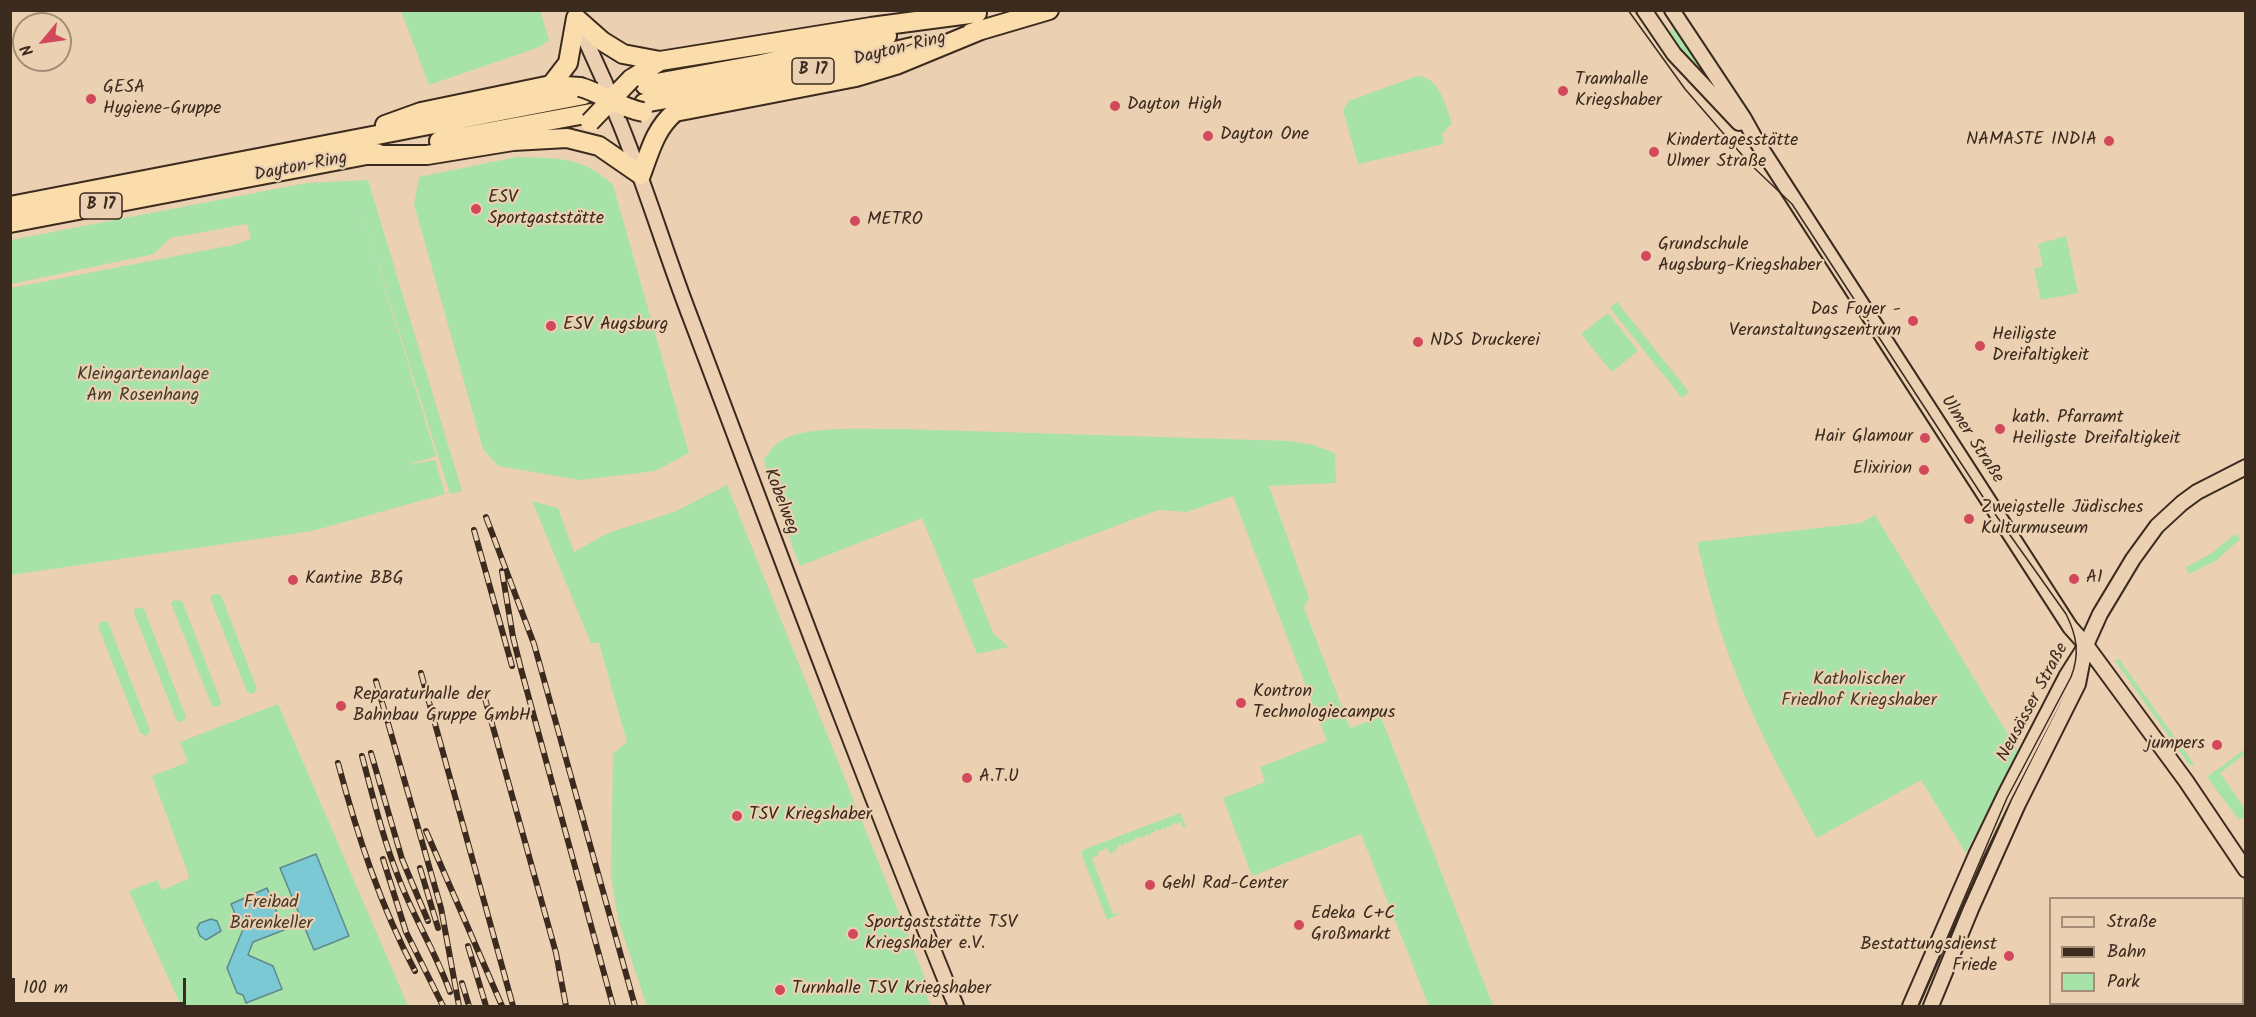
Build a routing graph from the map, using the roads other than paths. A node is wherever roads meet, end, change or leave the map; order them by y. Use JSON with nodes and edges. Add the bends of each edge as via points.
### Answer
{"nodes":[{"id":1,"x":1049,"y":10,"type":"edge"},
{"id":2,"x":1644,"y":10,"type":"edge"},
{"id":3,"x":1672,"y":10,"type":"edge"},
{"id":4,"x":574,"y":14,"type":"edge"},
{"id":5,"x":981,"y":18,"type":"edge"},
{"id":6,"x":660,"y":61,"type":"junction"},
{"id":7,"x":551,"y":86,"type":"junction"},
{"id":8,"x":640,"y":95,"type":"junction"},
{"id":9,"x":611,"y":100,"type":"junction"},
{"id":10,"x":586,"y":104,"type":"junction"},
{"id":11,"x":675,"y":112,"type":"junction"},
{"id":12,"x":567,"y":138,"type":"junction"},
{"id":13,"x":353,"y":139,"type":"junction"},
{"id":14,"x":1757,"y":142,"type":"junction"},
{"id":15,"x":365,"y":155,"type":"junction"},
{"id":16,"x":641,"y":175,"type":"junction"},
{"id":17,"x":10,"y":206,"type":"edge"},
{"id":18,"x":10,"y":223,"type":"edge"},
{"id":19,"x":2246,"y":467,"type":"edge"},
{"id":20,"x":2086,"y":645,"type":"junction"},
{"id":21,"x":2246,"y":870,"type":"edge"},
{"id":22,"x":957,"y":1006,"type":"edge"},
{"id":23,"x":1910,"y":1006,"type":"edge"},
{"id":24,"x":1931,"y":1006,"type":"edge"}],
"edges":[{"from":1,"to":5,"type":"highway","name":"Dayton-Ring","number":"B 17"},
{"from":2,"to":14,"type":"main road","name":"Ulmer Straße","via":[[1674,54]]},
{"from":3,"to":14,"type":"main road","name":"Ulmer Straße"},
{"from":4,"to":6,"type":"highway","via":[[602,41],[623,54]]},
{"from":4,"to":7,"type":"highway","via":[[568,63]]},
{"from":4,"to":9,"type":"main road","name":"Kobelweg"},
{"from":5,"to":6,"type":"highway","via":[[871,27]]},
{"from":5,"to":8,"type":"highway","name":"Dayton-Ring","number":"B 17"},
{"from":5,"to":11,"type":"highway","via":[[896,65],[856,77]]},
{"from":6,"to":8,"type":"highway"},
{"from":7,"to":10,"type":"highway"},
{"from":7,"to":13,"type":"highway","via":[[421,112]]},
{"from":8,"to":9,"type":"highway","bridge":true},
{"from":8,"to":9,"type":"highway","bridge":true,"via":[[621,106]]},
{"from":8,"to":11,"type":"highway"},
{"from":9,"to":10,"type":"highway","bridge":true},
{"from":9,"to":10,"type":"highway","bridge":true},
{"from":9,"to":16,"type":"main road","name":"Kobelweg"},
{"from":10,"to":12,"type":"highway"},
{"from":10,"to":13,"type":"highway","name":"Dayton-Ring","number":"B 17"},
{"from":10,"to":15,"type":"highway","name":"Dayton-Ring","number":"B 17"},
{"from":11,"to":16,"type":"highway","via":[[655,135]]},
{"from":12,"to":15,"type":"highway","via":[[513,141],[428,155]]},
{"from":12,"to":16,"type":"highway","via":[[605,149]]},
{"from":13,"to":17,"type":"highway","name":"Dayton-Ring","number":"B 17"},
{"from":14,"to":20,"type":"main road","name":"Ulmer Straße","via":[[2070,627]]},
{"from":15,"to":18,"type":"highway","name":"Dayton-Ring","number":"B 17"},
{"from":16,"to":22,"type":"main road","name":"Kobelweg","via":[[748,471]]},
{"from":19,"to":20,"type":"main road","via":[[2197,492],[2157,526],[2100,614]]},
{"from":20,"to":21,"type":"main road","name":"Ulmer Straße"},
{"from":20,"to":23,"type":"main road","name":"Neusässer Straße","via":[[1976,855]]},
{"from":20,"to":24,"type":"main road","name":"Neusässer Straße","via":[[2078,684],[2018,804]]}]}
